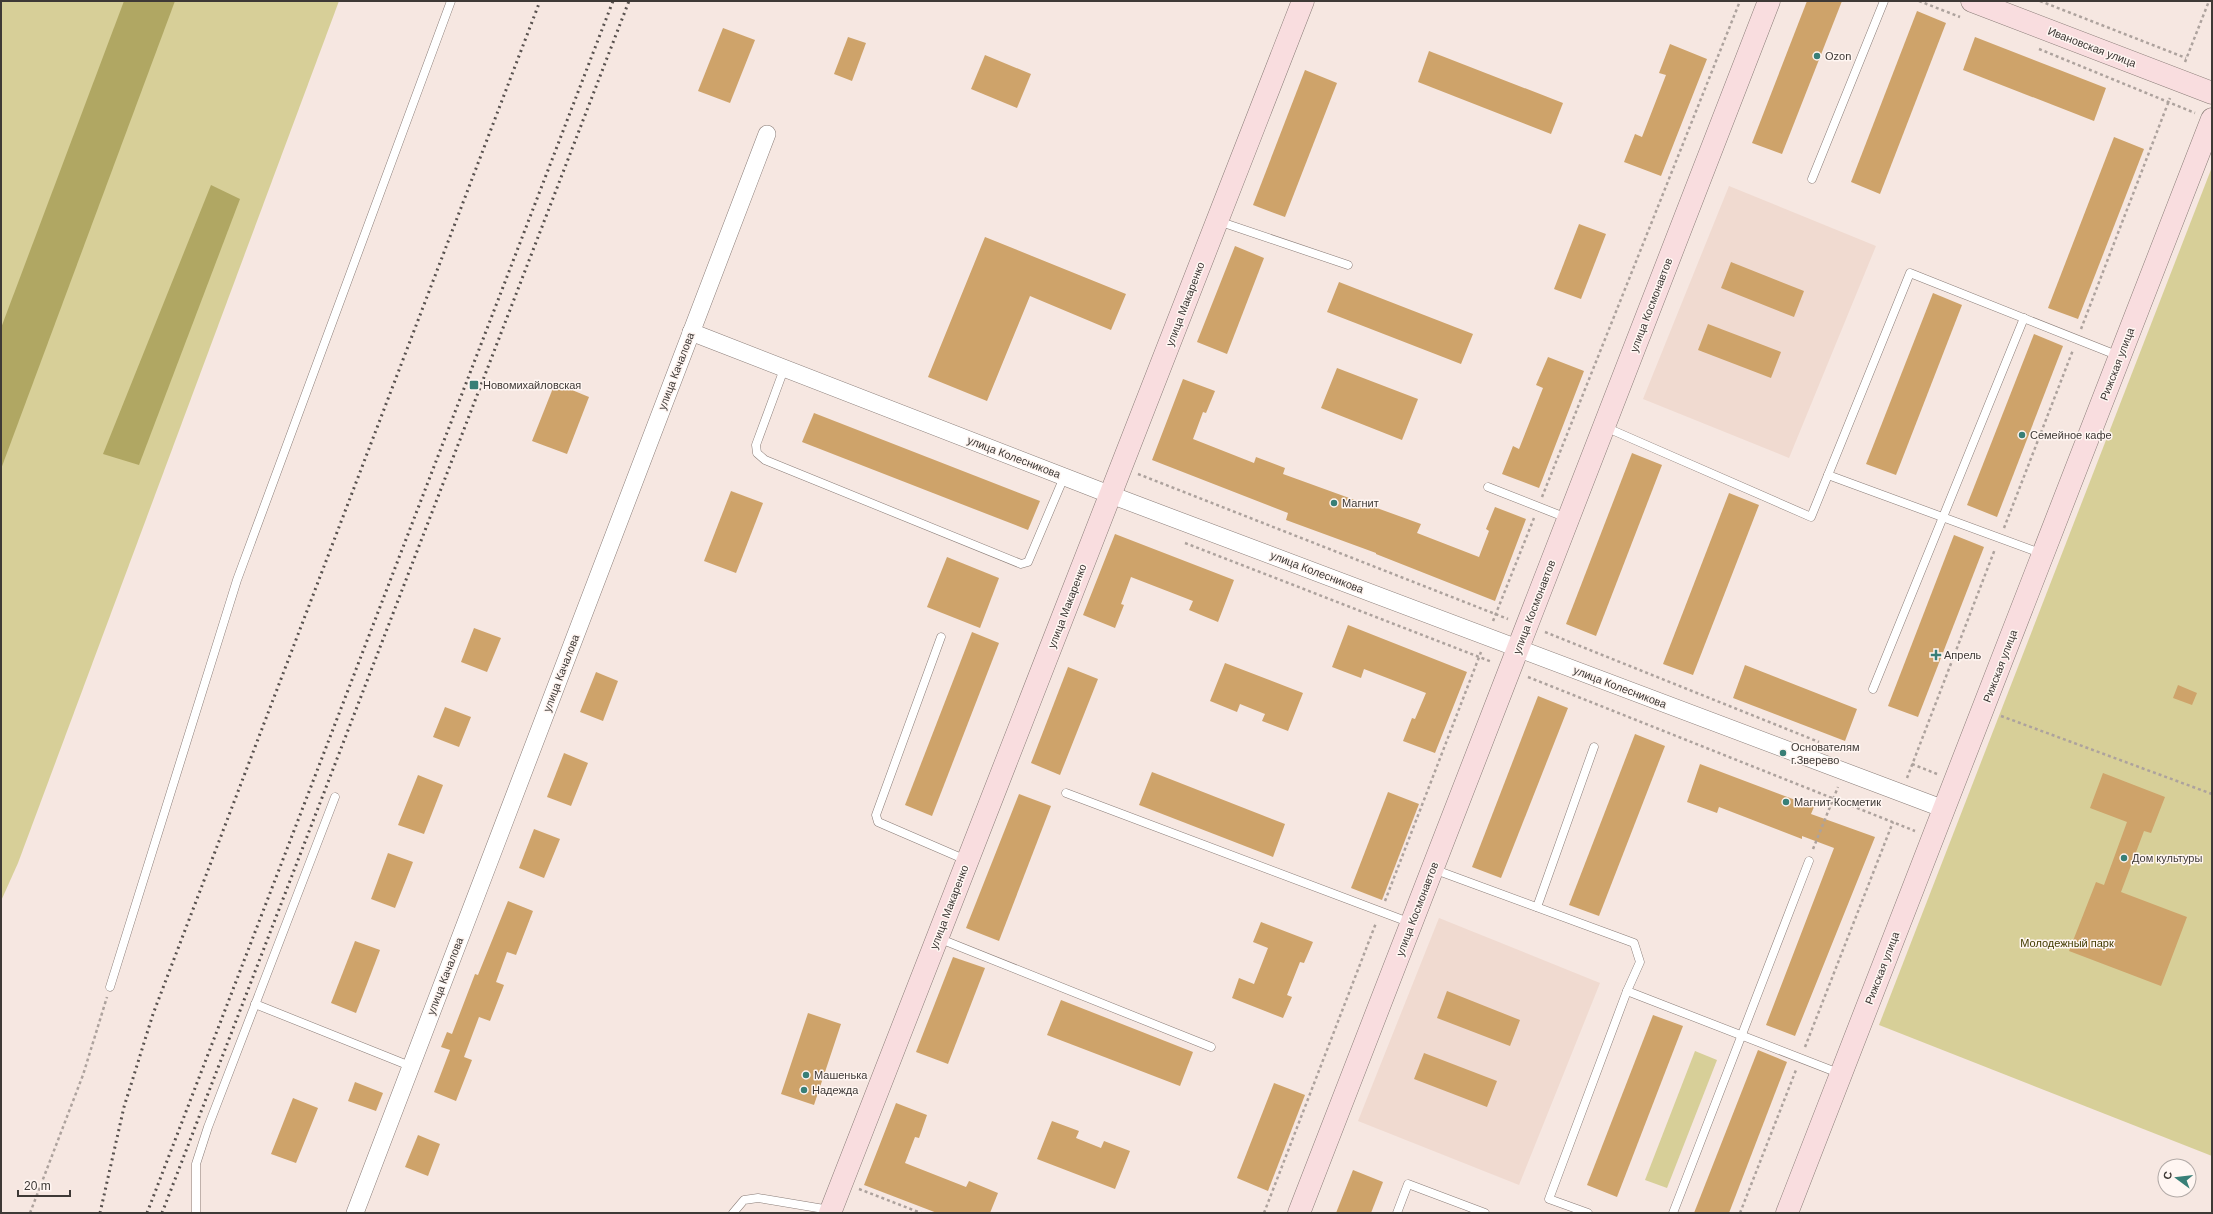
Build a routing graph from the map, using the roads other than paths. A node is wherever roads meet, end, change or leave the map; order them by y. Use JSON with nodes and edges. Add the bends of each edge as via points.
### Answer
{"nodes":[{"id":1,"x":451,"y":1,"type":"edge"},
{"id":2,"x":1303,"y":1,"type":"edge"},
{"id":3,"x":1769,"y":1,"type":"edge"},
{"id":4,"x":1884,"y":1,"type":"edge"},
{"id":5,"x":1967,"y":10,"type":"edge"},
{"id":6,"x":2212,"y":93,"type":"edge"},
{"id":7,"x":2212,"y":120,"type":"edge"},
{"id":8,"x":767,"y":134,"type":"dead end"},
{"id":9,"x":1812,"y":179,"type":"dead end"},
{"id":10,"x":1218,"y":221,"type":"junction"},
{"id":11,"x":1348,"y":265,"type":"dead end"},
{"id":12,"x":2024,"y":318,"type":"junction"},
{"id":13,"x":691,"y":332,"type":"junction"},
{"id":14,"x":2120,"y":356,"type":"junction"},
{"id":15,"x":784,"y":369,"type":"junction"},
{"id":16,"x":1604,"y":426,"type":"junction"},
{"id":17,"x":1828,"y":475,"type":"junction"},
{"id":18,"x":1064,"y":477,"type":"junction"},
{"id":19,"x":1488,"y":487,"type":"dead end"},
{"id":20,"x":1111,"y":495,"type":"junction"},
{"id":21,"x":1943,"y":517,"type":"junction"},
{"id":22,"x":1568,"y":518,"type":"junction"},
{"id":23,"x":2043,"y":554,"type":"junction"},
{"id":24,"x":941,"y":637,"type":"dead end"},
{"id":25,"x":1518,"y":649,"type":"junction"},
{"id":26,"x":1873,"y":689,"type":"dead end"},
{"id":27,"x":1594,"y":747,"type":"dead end"},
{"id":28,"x":1066,"y":793,"type":"dead end"},
{"id":29,"x":335,"y":797,"type":"dead end"},
{"id":30,"x":1944,"y":810,"type":"junction"},
{"id":31,"x":968,"y":860,"type":"junction"},
{"id":32,"x":1808,"y":861,"type":"road end"},
{"id":33,"x":1432,"y":869,"type":"junction"},
{"id":34,"x":1537,"y":907,"type":"junction"},
{"id":35,"x":1411,"y":922,"type":"junction"},
{"id":36,"x":938,"y":938,"type":"junction"},
{"id":37,"x":110,"y":987,"type":"road end"},
{"id":38,"x":1627,"y":991,"type":"junction"},
{"id":39,"x":255,"y":1004,"type":"junction"},
{"id":40,"x":1741,"y":1036,"type":"junction"},
{"id":41,"x":1211,"y":1047,"type":"dead end"},
{"id":42,"x":410,"y":1066,"type":"junction"},
{"id":43,"x":1841,"y":1074,"type":"junction"},
{"id":44,"x":833,"y":1212,"type":"edge"},
{"id":45,"x":196,"y":1213,"type":"edge"},
{"id":46,"x":355,"y":1213,"type":"edge"},
{"id":47,"x":733,"y":1213,"type":"edge"},
{"id":48,"x":1299,"y":1213,"type":"edge"},
{"id":49,"x":1397,"y":1213,"type":"edge"},
{"id":50,"x":1485,"y":1213,"type":"edge"},
{"id":51,"x":1588,"y":1213,"type":"edge"},
{"id":52,"x":1673,"y":1213,"type":"edge"},
{"id":53,"x":1787,"y":1213,"type":"edge"}],
"edges":[{"from":1,"to":37,"type":"lane","via":[[237,580]]},
{"from":2,"to":10,"type":"street","name":"улица Макаренко"},
{"from":3,"to":16,"type":"street","name":"улица Космонавтов"},
{"from":4,"to":9,"type":"lane"},
{"from":5,"to":6,"type":"street","name":"Ивановская улица"},
{"from":7,"to":14,"type":"street","name":"Рижская улица"},
{"from":8,"to":13,"type":"street","name":"улица Качалова"},
{"from":10,"to":11,"type":"lane"},
{"from":10,"to":20,"type":"street","name":"улица Макаренко"},
{"from":12,"to":14,"type":"lane"},
{"from":12,"to":17,"type":"lane","via":[[1910,273]]},
{"from":12,"to":21,"type":"lane"},
{"from":13,"to":15,"type":"street","name":"улица Колесникова"},
{"from":13,"to":42,"type":"street","name":"улица Качалова"},
{"from":14,"to":23,"type":"street","name":"Рижская улица"},
{"from":15,"to":18,"type":"street","name":"улица Колесникова"},
{"from":15,"to":18,"type":"lane","via":[[756,445],[757,453],[765,460],[1021,564],[1028,562]]},
{"from":16,"to":17,"type":"lane","via":[[1811,517]]},
{"from":16,"to":22,"type":"street","name":"улица Космонавтов"},
{"from":17,"to":21,"type":"lane"},
{"from":18,"to":20,"type":"street","name":"улица Колесникова"},
{"from":19,"to":22,"type":"lane"},
{"from":20,"to":25,"type":"street","name":"улица Колесникова"},
{"from":20,"to":31,"type":"street","name":"улица Макаренко"},
{"from":21,"to":23,"type":"lane"},
{"from":21,"to":26,"type":"lane"},
{"from":22,"to":25,"type":"street","name":"улица Космонавтов"},
{"from":23,"to":30,"type":"street","name":"Рижская улица"},
{"from":24,"to":31,"type":"lane","via":[[876,815],[878,822]]},
{"from":25,"to":30,"type":"street","name":"улица Колесникова"},
{"from":25,"to":33,"type":"street","name":"улица Космонавтов"},
{"from":27,"to":34,"type":"lane"},
{"from":28,"to":35,"type":"lane"},
{"from":29,"to":39,"type":"lane"},
{"from":30,"to":43,"type":"street","name":"Рижская улица"},
{"from":31,"to":36,"type":"street","name":"улица Макаренко"},
{"from":32,"to":40,"type":"lane"},
{"from":33,"to":34,"type":"lane"},
{"from":33,"to":35,"type":"street","name":"улица Космонавтов"},
{"from":34,"to":38,"type":"lane","via":[[1634,943],[1640,962]]},
{"from":35,"to":48,"type":"street","name":"улица Космонавтов"},
{"from":36,"to":41,"type":"lane"},
{"from":36,"to":44,"type":"street","name":"улица Макаренко","via":[[842,1182]]},
{"from":38,"to":40,"type":"lane"},
{"from":38,"to":51,"type":"lane","via":[[1549,1199]]},
{"from":39,"to":42,"type":"lane"},
{"from":39,"to":45,"type":"lane","via":[[196,1164]]},
{"from":40,"to":43,"type":"lane"},
{"from":40,"to":52,"type":"lane"},
{"from":42,"to":46,"type":"street","name":"улица Качалова"},
{"from":43,"to":53,"type":"street","name":"Рижская улица"},
{"from":44,"to":47,"type":"lane","via":[[758,1198],[744,1200]]},
{"from":49,"to":50,"type":"lane","via":[[1408,1184]]}]}
